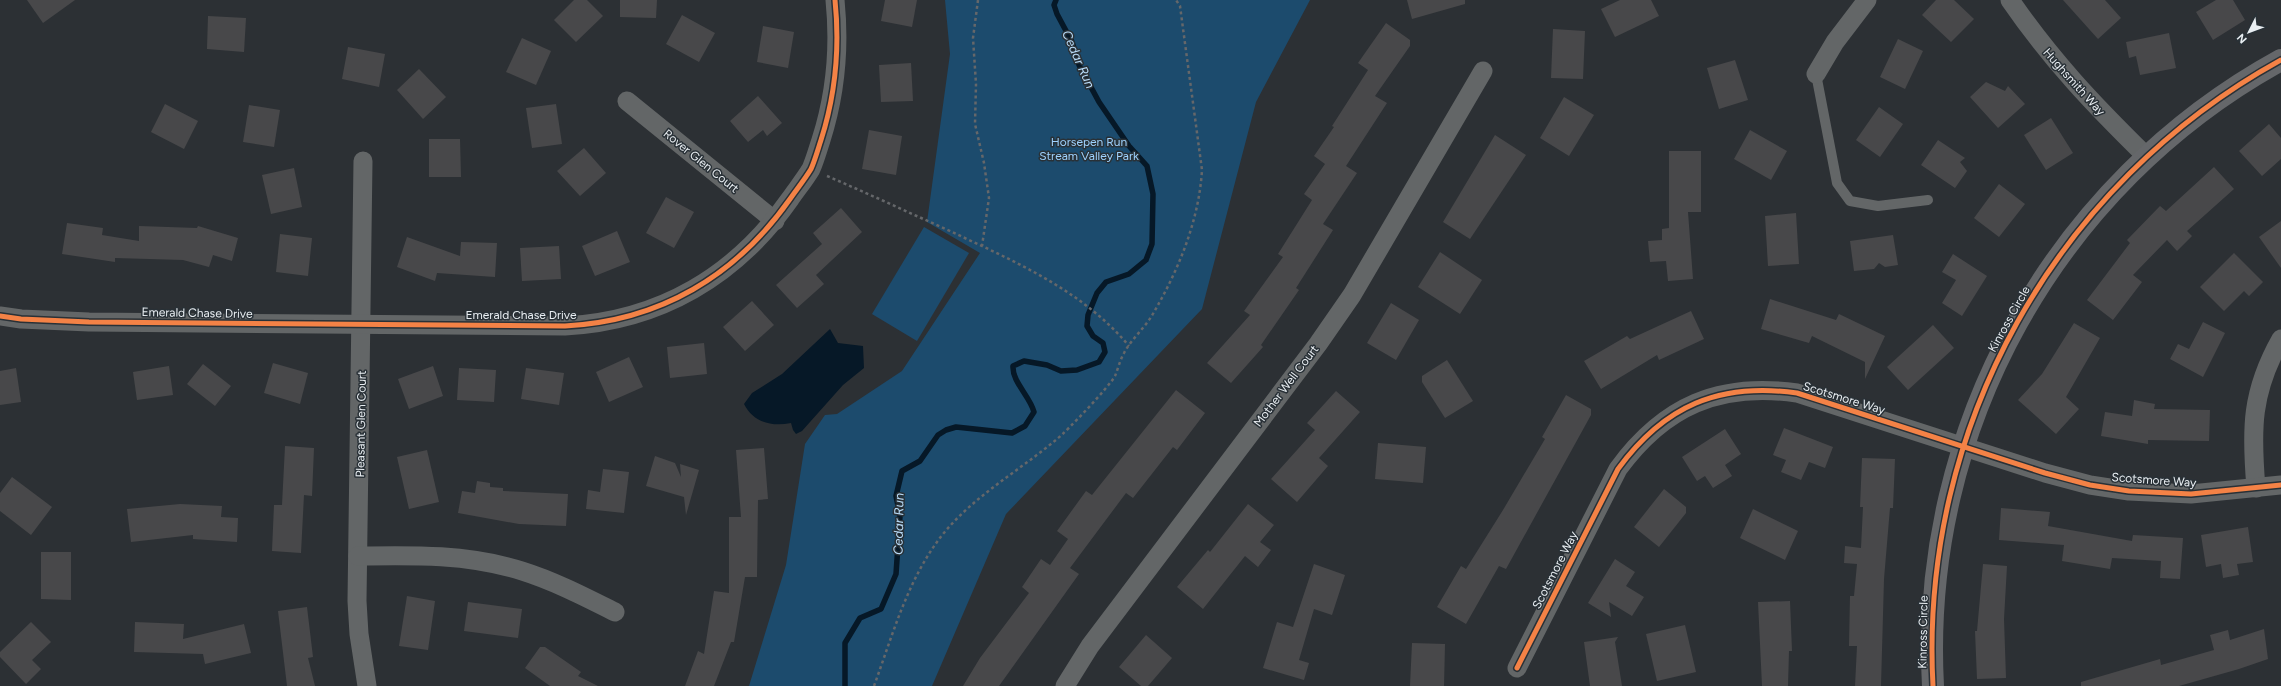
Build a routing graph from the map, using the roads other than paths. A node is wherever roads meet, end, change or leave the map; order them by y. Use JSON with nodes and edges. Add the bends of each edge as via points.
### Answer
{"nodes":[{"id":1,"x":835,"y":0,"type":"edge"},
{"id":2,"x":1867,"y":0,"type":"edge"},
{"id":3,"x":2010,"y":0,"type":"edge"},
{"id":4,"x":2281,"y":60,"type":"edge"},
{"id":5,"x":1484,"y":71,"type":"dead end"},
{"id":6,"x":1816,"y":74,"type":"joint"},
{"id":7,"x":627,"y":101,"type":"dead end"},
{"id":8,"x":2146,"y":156,"type":"junction"},
{"id":9,"x":363,"y":160,"type":"dead end"},
{"id":10,"x":1928,"y":200,"type":"dead end"},
{"id":11,"x":775,"y":221,"type":"junction"},
{"id":12,"x":0,"y":316,"type":"edge"},
{"id":13,"x":361,"y":324,"type":"junction"},
{"id":14,"x":2281,"y":339,"type":"edge"},
{"id":15,"x":1963,"y":446,"type":"junction"},
{"id":16,"x":2281,"y":486,"type":"edge"},
{"id":17,"x":2256,"y":488,"type":"junction"},
{"id":18,"x":358,"y":556,"type":"junction"},
{"id":19,"x":615,"y":612,"type":"dead end"},
{"id":20,"x":1516,"y":668,"type":"dead end"},
{"id":21,"x":367,"y":686,"type":"edge"},
{"id":22,"x":1065,"y":686,"type":"edge"},
{"id":23,"x":1933,"y":686,"type":"edge"}],
"edges":[{"from":1,"to":11,"type":"street","name":"Emerald Chase Drive","via":[[838,54],[834,89],[825,127],[811,168]]},
{"from":2,"to":6,"type":"street","via":[[1835,42]]},
{"from":3,"to":8,"type":"street","name":"Hughsmith Way","via":[[2067,76]]},
{"from":4,"to":8,"type":"street","name":"Kinross Circle","via":[[2222,96]]},
{"from":5,"to":22,"type":"street","name":"Mother Well Court","via":[[1352,295],[1099,633]]},
{"from":6,"to":10,"type":"lane","via":[[1837,183],[1850,201],[1878,206]]},
{"from":7,"to":11,"type":"street","name":"Rover Glen Court"},
{"from":8,"to":15,"type":"street","name":"Kinross Circle","via":[[2105,198],[2046,275],[2014,326],[1990,374]]},
{"from":9,"to":13,"type":"street","name":"Pleasant Glen Court"},
{"from":11,"to":13,"type":"street","name":"Emerald Chase Drive","via":[[749,249],[688,293],[657,308],[616,320],[565,326]]},
{"from":12,"to":13,"type":"street","name":"Emerald Chase Drive","via":[[89,322]]},
{"from":13,"to":18,"type":"street","name":"Pleasant Glen Court"},
{"from":14,"to":17,"type":"street","via":[[2267,363],[2258,390],[2252,426]]},
{"from":15,"to":17,"type":"street","name":"Scotsmore Way","via":[[2045,473],[2090,485],[2129,491],[2191,494]]},
{"from":15,"to":20,"type":"street","name":"Scotsmore Way","via":[[1797,393],[1772,390],[1741,391],[1704,399],[1678,412],[1649,433],[1618,469]]},
{"from":15,"to":23,"type":"street","name":"Kinross Circle","via":[[1948,500],[1939,549],[1933,601]]},
{"from":16,"to":17,"type":"street","name":"Scotsmore Way"},
{"from":18,"to":19,"type":"street","via":[[439,555],[480,560],[523,571],[564,587]]},
{"from":18,"to":21,"type":"street","name":"Pleasant Glen Court","via":[[359,634]]}]}
